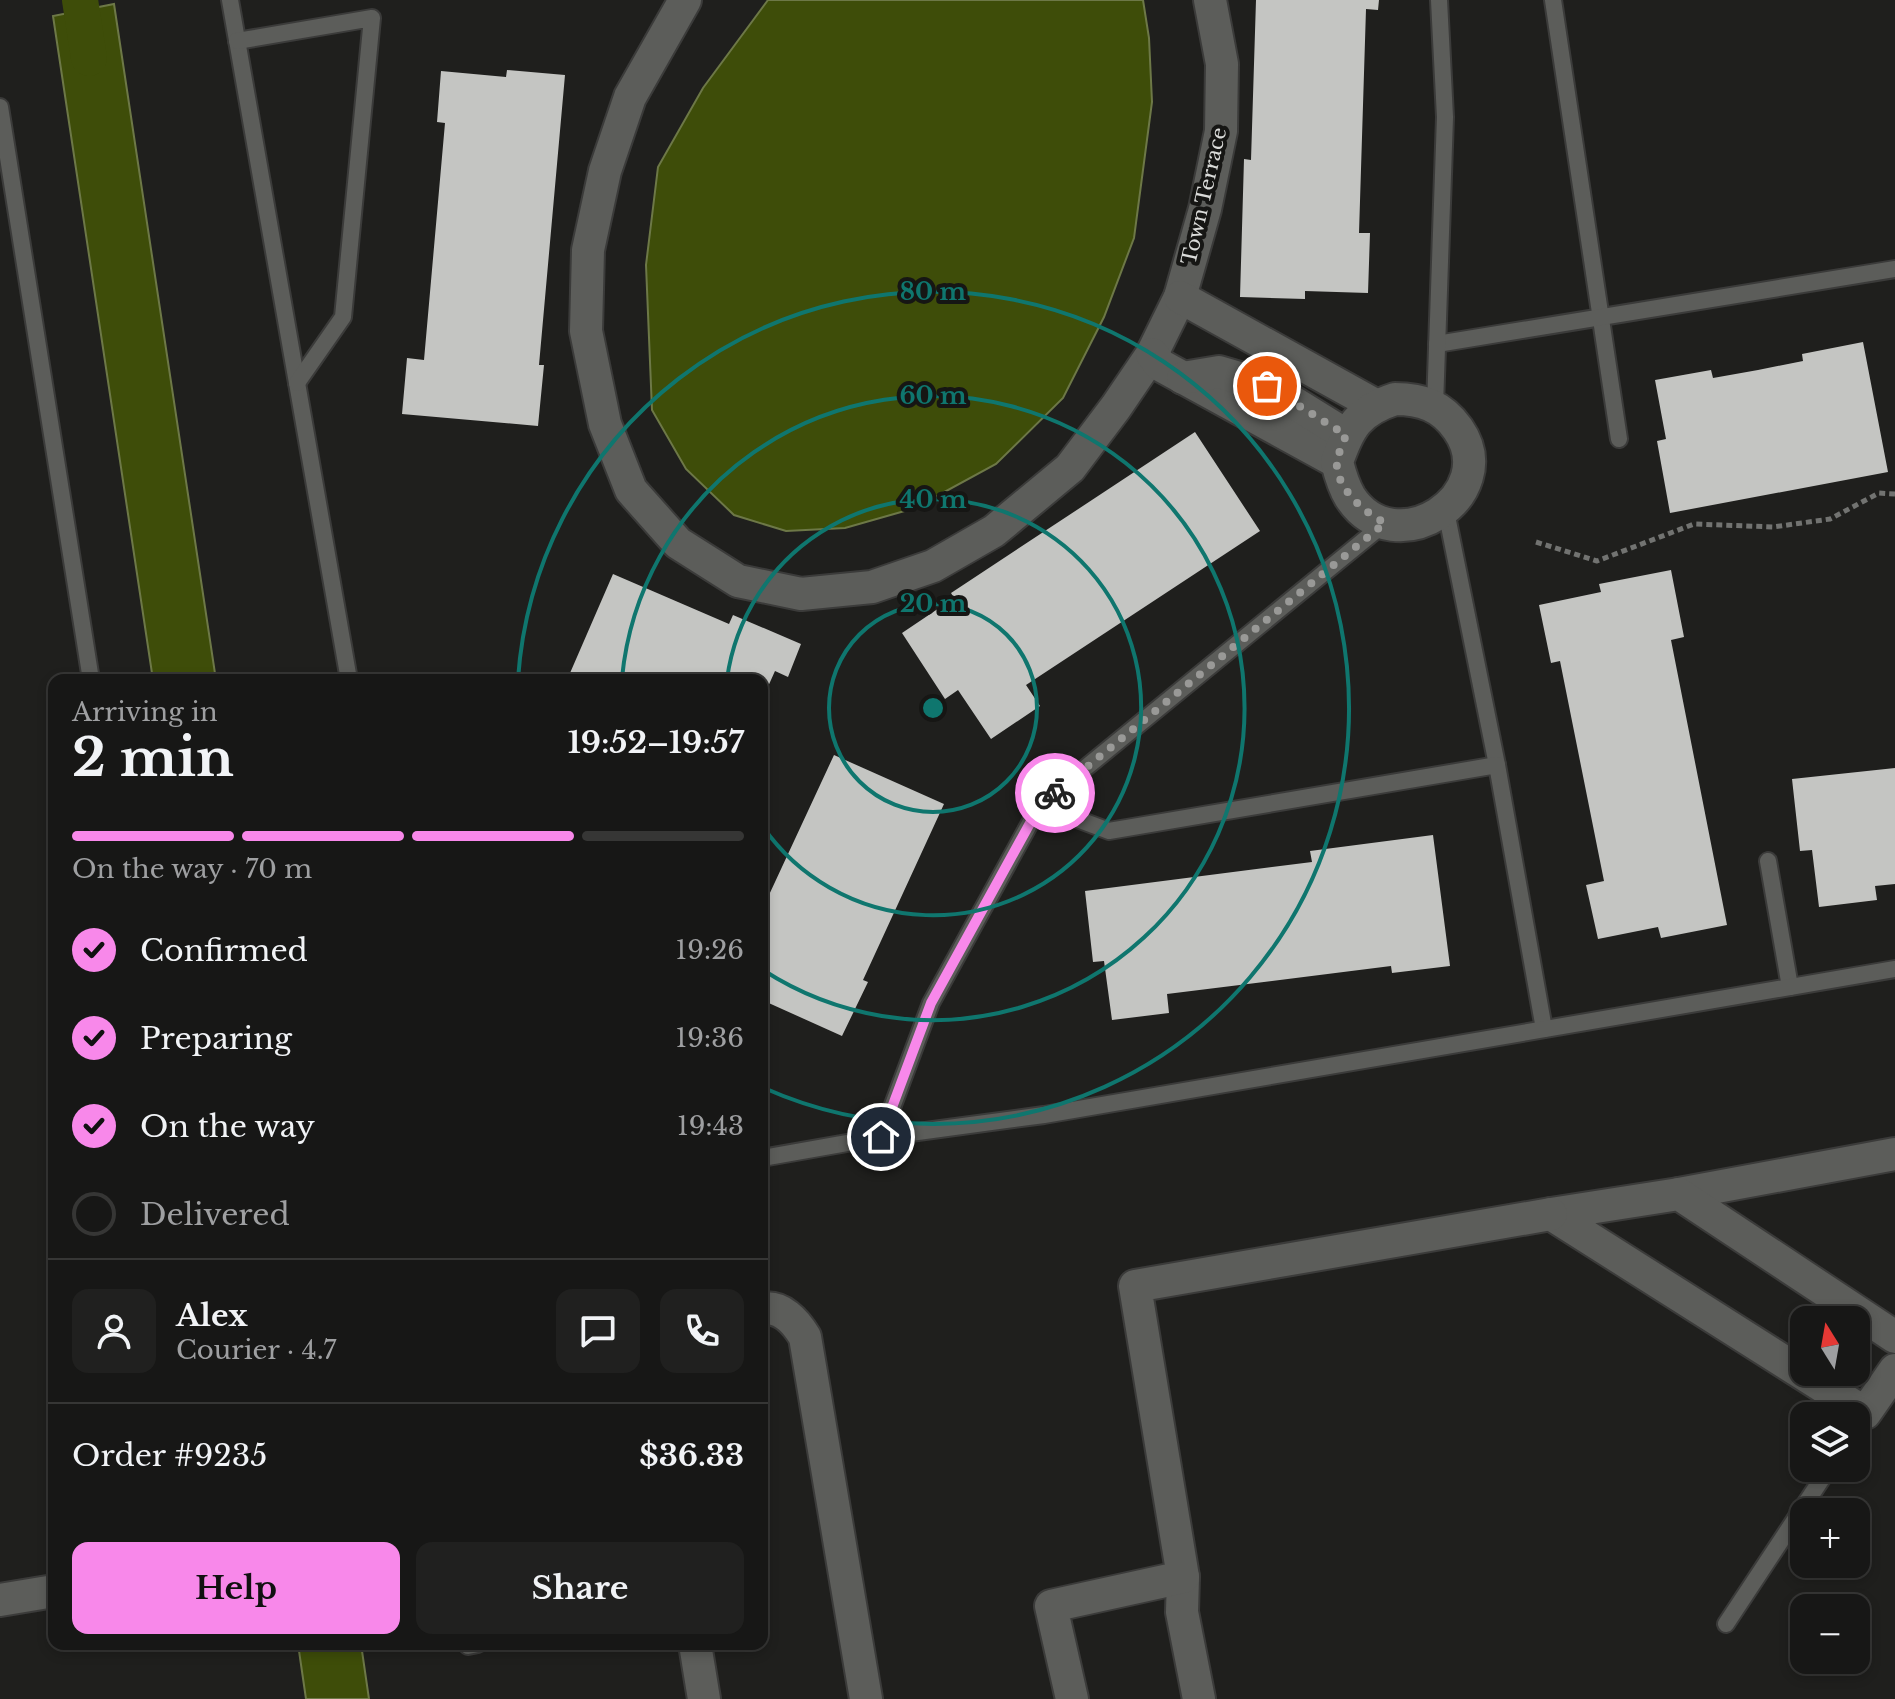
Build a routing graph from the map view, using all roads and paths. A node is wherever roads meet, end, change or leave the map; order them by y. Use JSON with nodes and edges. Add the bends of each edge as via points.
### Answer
{"nodes":[{"id":1,"x":230,"y":0,"type":"edge"},
{"id":2,"x":685,"y":0,"type":"edge"},
{"id":3,"x":1210,"y":0,"type":"edge"},
{"id":4,"x":1439,"y":0,"type":"edge"},
{"id":5,"x":1553,"y":0,"type":"edge"},
{"id":6,"x":237,"y":41,"type":"junction"},
{"id":7,"x":0,"y":107,"type":"edge"},
{"id":8,"x":1895,"y":269,"type":"edge"},
{"id":9,"x":1180,"y":297,"type":"junction"},
{"id":10,"x":1599,"y":319,"type":"junction"},
{"id":11,"x":1437,"y":344,"type":"junction"},
{"id":12,"x":1152,"y":354,"type":"junction"},
{"id":13,"x":297,"y":383,"type":"junction"},
{"id":14,"x":1375,"y":405,"type":"junction"},
{"id":15,"x":1435,"y":406,"type":"junction"},
{"id":16,"x":1619,"y":439,"type":"dead end"},
{"id":17,"x":1341,"y":449,"type":"junction"},
{"id":18,"x":1895,"y":494,"type":"edge"},
{"id":19,"x":1446,"y":511,"type":"junction"},
{"id":20,"x":1385,"y":523,"type":"junction"},
{"id":21,"x":1536,"y":542,"type":"dead end"},
{"id":22,"x":90,"y":674,"type":"edge"},
{"id":23,"x":348,"y":674,"type":"edge"},
{"id":24,"x":1497,"y":765,"type":"junction"},
{"id":25,"x":1040,"y":805,"type":"junction"},
{"id":26,"x":1768,"y":861,"type":"dead end"},
{"id":27,"x":1895,"y":969,"type":"edge"},
{"id":28,"x":1790,"y":987,"type":"junction"},
{"id":29,"x":1544,"y":1029,"type":"junction"},
{"id":30,"x":881,"y":1137,"type":"junction"},
{"id":31,"x":1895,"y":1154,"type":"edge"},
{"id":32,"x":768,"y":1157,"type":"edge"},
{"id":33,"x":1679,"y":1194,"type":"junction"},
{"id":34,"x":1551,"y":1214,"type":"junction"},
{"id":35,"x":768,"y":1307,"type":"edge"},
{"id":36,"x":1895,"y":1337,"type":"edge"},
{"id":37,"x":1895,"y":1370,"type":"edge"},
{"id":38,"x":1833,"y":1402,"type":"edge"},
{"id":39,"x":1870,"y":1406,"type":"edge"},
{"id":40,"x":1820,"y":1482,"type":"edge"},
{"id":41,"x":1183,"y":1577,"type":"junction"},
{"id":42,"x":48,"y":1592,"type":"edge"},
{"id":43,"x":0,"y":1600,"type":"edge"},
{"id":44,"x":1726,"y":1624,"type":"dead end"},
{"id":45,"x":696,"y":1650,"type":"edge"},
{"id":46,"x":704,"y":1699,"type":"edge"},
{"id":47,"x":866,"y":1699,"type":"edge"},
{"id":48,"x":1072,"y":1699,"type":"edge"},
{"id":49,"x":1199,"y":1699,"type":"edge"}],
"edges":[{"from":1,"to":6,"type":"lane"},
{"from":2,"to":12,"type":"street","name":"Town Terrace","via":[[630,97],[605,171],[588,250],[586,331],[605,424],[631,490],[678,543],[738,581],[801,594],[872,587],[933,566],[994,531],[1070,468]]},
{"from":3,"to":9,"type":"street","name":"Town Terrace","via":[[1222,64],[1221,131]]},
{"from":4,"to":11,"type":"lane","via":[[1445,117]]},
{"from":5,"to":10,"type":"lane"},
{"from":6,"to":13,"type":"lane"},
{"from":6,"to":13,"type":"lane","via":[[372,18],[343,317]]},
{"from":7,"to":22,"type":"lane"},
{"from":8,"to":10,"type":"lane"},
{"from":9,"to":12,"type":"street","name":"Town Terrace"},
{"from":9,"to":14,"type":"street"},
{"from":10,"to":11,"type":"lane"},
{"from":10,"to":16,"type":"lane"},
{"from":11,"to":15,"type":"lane"},
{"from":12,"to":17,"type":"street","via":[[1183,378],[1219,372],[1267,386]]},
{"from":13,"to":23,"type":"lane"},
{"from":14,"to":15,"type":"street","via":[[1416,399]]},
{"from":14,"to":17,"type":"street","via":[[1358,418]]},
{"from":15,"to":19,"type":"street","via":[[1463,436],[1468,456],[1459,495]]},
{"from":17,"to":20,"type":"street","via":[[1351,498]]},
{"from":18,"to":21,"type":"path","via":[[1879,493],[1830,519],[1773,527],[1694,524],[1597,561]]},
{"from":19,"to":20,"type":"street","via":[[1406,526]]},
{"from":19,"to":24,"type":"lane"},
{"from":20,"to":25,"type":"lane"},
{"from":24,"to":25,"type":"lane","via":[[1109,831]]},
{"from":24,"to":29,"type":"lane"},
{"from":25,"to":30,"type":"lane","via":[[931,1003]]},
{"from":26,"to":28,"type":"lane"},
{"from":27,"to":28,"type":"lane"},
{"from":28,"to":29,"type":"lane"},
{"from":29,"to":30,"type":"lane","via":[[1044,1115]]},
{"from":30,"to":32,"type":"lane"},
{"from":31,"to":33,"type":"street"},
{"from":33,"to":34,"type":"street"},
{"from":33,"to":36,"type":"street"},
{"from":34,"to":38,"type":"street"},
{"from":34,"to":41,"type":"street","via":[[1135,1286]]},
{"from":35,"to":47,"type":"street","via":[[795,1319],[805,1337]]},
{"from":37,"to":39,"type":"street"},
{"from":40,"to":44,"type":"lane"},
{"from":41,"to":48,"type":"street","via":[[1051,1606]]},
{"from":41,"to":49,"type":"street","via":[[1182,1612]]},
{"from":42,"to":43,"type":"street"},
{"from":45,"to":46,"type":"street"}]}
